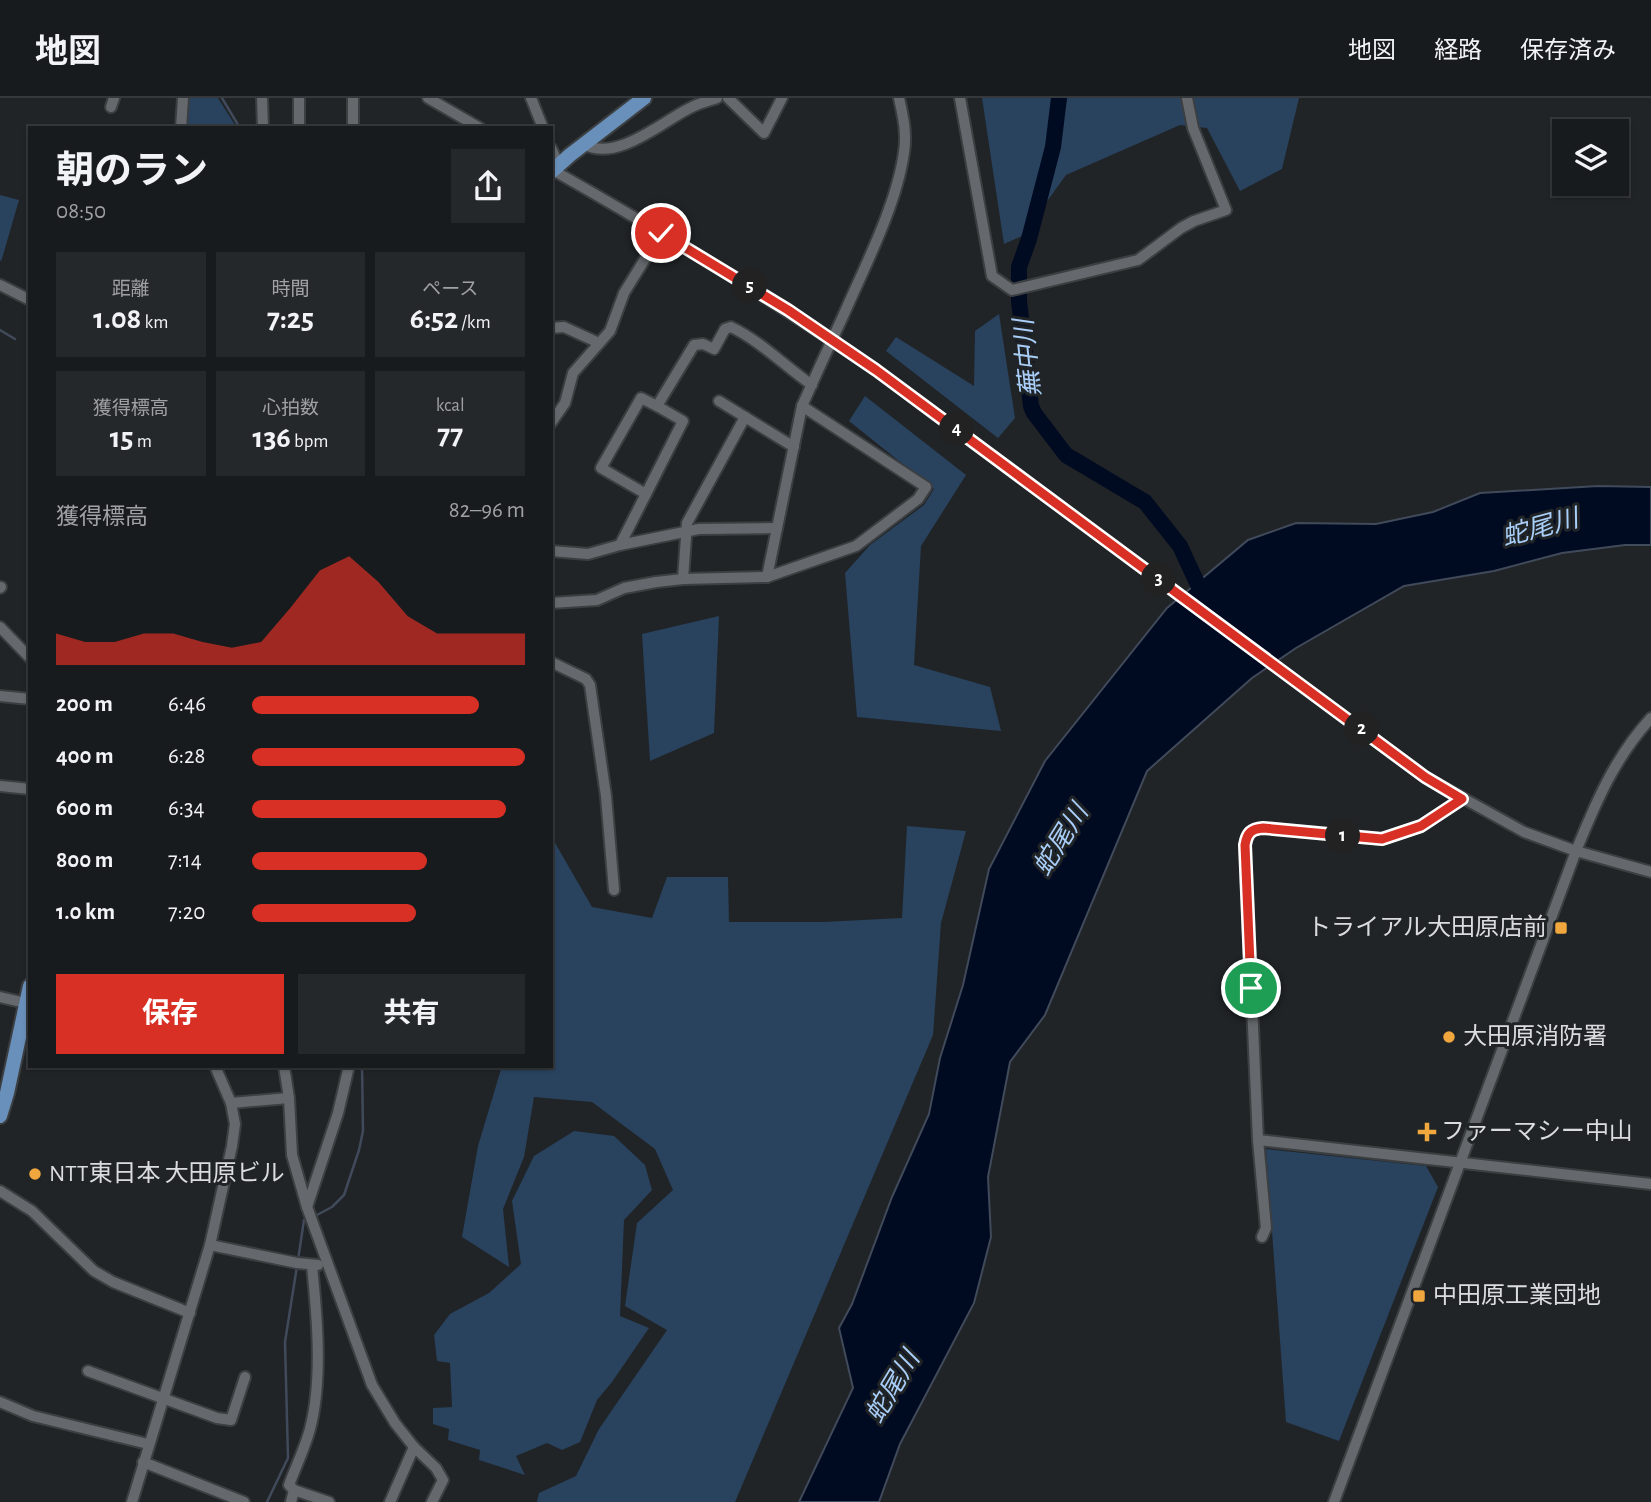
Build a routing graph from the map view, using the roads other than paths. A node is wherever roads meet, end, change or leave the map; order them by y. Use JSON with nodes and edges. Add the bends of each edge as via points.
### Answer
{"nodes":[{"id":1,"x":183,"y":98,"type":"edge"},
{"id":2,"x":262,"y":98,"type":"edge"},
{"id":3,"x":299,"y":98,"type":"edge"},
{"id":4,"x":353,"y":98,"type":"edge"},
{"id":5,"x":428,"y":98,"type":"edge"},
{"id":6,"x":531,"y":98,"type":"edge"},
{"id":7,"x":644,"y":98,"type":"edge"},
{"id":8,"x":717,"y":98,"type":"edge"},
{"id":9,"x":728,"y":98,"type":"edge"},
{"id":10,"x":782,"y":98,"type":"edge"},
{"id":11,"x":899,"y":98,"type":"edge"},
{"id":12,"x":960,"y":98,"type":"edge"},
{"id":13,"x":1187,"y":98,"type":"edge"},
{"id":14,"x":181,"y":126,"type":"edge"},
{"id":15,"x":263,"y":126,"type":"edge"},
{"id":16,"x":299,"y":126,"type":"edge"},
{"id":17,"x":352,"y":126,"type":"edge"},
{"id":18,"x":477,"y":126,"type":"edge"},
{"id":19,"x":542,"y":126,"type":"edge"},
{"id":20,"x":584,"y":144,"type":"junction"},
{"id":21,"x":554,"y":169,"type":"edge"},
{"id":22,"x":661,"y":233,"type":"junction"},
{"id":23,"x":0,"y":285,"type":"edge"},
{"id":24,"x":28,"y":299,"type":"edge"},
{"id":25,"x":553,"y":328,"type":"edge"},
{"id":26,"x":599,"y":343,"type":"junction"},
{"id":27,"x":812,"y":384,"type":"junction"},
{"id":28,"x":719,"y":401,"type":"dead end"},
{"id":29,"x":657,"y":406,"type":"junction"},
{"id":30,"x":802,"y":406,"type":"junction"},
{"id":31,"x":745,"y":417,"type":"junction"},
{"id":32,"x":553,"y":420,"type":"edge"},
{"id":33,"x":794,"y":447,"type":"junction"},
{"id":34,"x":646,"y":494,"type":"junction"},
{"id":35,"x":777,"y":528,"type":"junction"},
{"id":36,"x":686,"y":531,"type":"junction"},
{"id":37,"x":620,"y":545,"type":"junction"},
{"id":38,"x":553,"y":551,"type":"edge"},
{"id":39,"x":767,"y":577,"type":"junction"},
{"id":40,"x":683,"y":579,"type":"junction"},
{"id":41,"x":553,"y":603,"type":"edge"},
{"id":42,"x":0,"y":627,"type":"edge"},
{"id":43,"x":28,"y":656,"type":"edge"},
{"id":44,"x":553,"y":664,"type":"edge"},
{"id":45,"x":0,"y":696,"type":"edge"},
{"id":46,"x":28,"y":699,"type":"edge"},
{"id":47,"x":1651,"y":718,"type":"edge"},
{"id":48,"x":0,"y":786,"type":"edge"},
{"id":49,"x":28,"y":789,"type":"edge"},
{"id":50,"x":1462,"y":799,"type":"junction"},
{"id":51,"x":1576,"y":851,"type":"junction"},
{"id":52,"x":1651,"y":872,"type":"edge"},
{"id":53,"x":614,"y":890,"type":"dead end"},
{"id":54,"x":0,"y":997,"type":"edge"},
{"id":55,"x":28,"y":1004,"type":"edge"},
{"id":56,"x":216,"y":1068,"type":"edge"},
{"id":57,"x":284,"y":1068,"type":"edge"},
{"id":58,"x":349,"y":1068,"type":"edge"},
{"id":59,"x":289,"y":1098,"type":"junction"},
{"id":60,"x":231,"y":1103,"type":"junction"},
{"id":61,"x":0,"y":1116,"type":"edge"},
{"id":62,"x":1258,"y":1140,"type":"junction"},
{"id":63,"x":1459,"y":1163,"type":"junction"},
{"id":64,"x":1651,"y":1184,"type":"edge"},
{"id":65,"x":0,"y":1191,"type":"edge"},
{"id":66,"x":307,"y":1208,"type":"junction"},
{"id":67,"x":1262,"y":1237,"type":"dead end"},
{"id":68,"x":210,"y":1245,"type":"junction"},
{"id":69,"x":313,"y":1265,"type":"junction"},
{"id":70,"x":328,"y":1265,"type":"junction"},
{"id":71,"x":190,"y":1313,"type":"junction"},
{"id":72,"x":88,"y":1371,"type":"dead end"},
{"id":73,"x":245,"y":1377,"type":"dead end"},
{"id":74,"x":163,"y":1398,"type":"junction"},
{"id":75,"x":0,"y":1402,"type":"edge"},
{"id":76,"x":148,"y":1444,"type":"junction"},
{"id":77,"x":414,"y":1447,"type":"junction"},
{"id":78,"x":143,"y":1462,"type":"junction"},
{"id":79,"x":294,"y":1490,"type":"junction"},
{"id":80,"x":132,"y":1502,"type":"edge"},
{"id":81,"x":244,"y":1502,"type":"edge"},
{"id":82,"x":291,"y":1502,"type":"edge"},
{"id":83,"x":329,"y":1502,"type":"edge"},
{"id":84,"x":390,"y":1502,"type":"edge"},
{"id":85,"x":432,"y":1502,"type":"edge"},
{"id":86,"x":1334,"y":1502,"type":"edge"}],
"edges":[{"from":1,"to":14,"type":"street"},
{"from":2,"to":15,"type":"street"},
{"from":3,"to":16,"type":"street"},
{"from":4,"to":17,"type":"street"},
{"from":5,"to":18,"type":"street"},
{"from":6,"to":19,"type":"street"},
{"from":7,"to":20,"type":"main road"},
{"from":8,"to":20,"type":"street","via":[[633,141],[603,149]]},
{"from":9,"to":10,"type":"street","via":[[764,133]]},
{"from":11,"to":27,"type":"street","bridge":true,"via":[[904,152],[886,217]]},
{"from":12,"to":13,"type":"street","via":[[992,276],[1012,290],[1138,260],[1181,228],[1226,210],[1193,128]]},
{"from":20,"to":21,"type":"main road"},
{"from":21,"to":22,"type":"street"},
{"from":22,"to":26,"type":"street","via":[[624,293],[610,331]]},
{"from":22,"to":50,"type":"street","via":[[876,370],[1425,777]]},
{"from":23,"to":24,"type":"street"},
{"from":25,"to":26,"type":"street","via":[[565,327]]},
{"from":26,"to":32,"type":"street","via":[[573,373],[565,403]]},
{"from":27,"to":29,"type":"street","via":[[731,327],[725,329],[714,349],[694,345]]},
{"from":27,"to":30,"type":"street"},
{"from":28,"to":31,"type":"street"},
{"from":29,"to":34,"type":"street","via":[[683,421]]},
{"from":29,"to":34,"type":"street","via":[[641,398],[601,468]]},
{"from":30,"to":33,"type":"street"},
{"from":30,"to":39,"type":"street","via":[[926,487],[918,499],[856,546]]},
{"from":31,"to":33,"type":"street"},
{"from":31,"to":36,"type":"street"},
{"from":33,"to":35,"type":"street"},
{"from":34,"to":37,"type":"street"},
{"from":35,"to":36,"type":"street"},
{"from":35,"to":39,"type":"street"},
{"from":36,"to":37,"type":"street"},
{"from":36,"to":40,"type":"street"},
{"from":37,"to":38,"type":"street","via":[[589,554]]},
{"from":39,"to":40,"type":"street"},
{"from":40,"to":41,"type":"street","via":[[625,588],[597,600]]},
{"from":42,"to":43,"type":"street"},
{"from":44,"to":53,"type":"street","via":[[590,685]]},
{"from":45,"to":46,"type":"street"},
{"from":47,"to":51,"type":"street","via":[[1611,771]]},
{"from":48,"to":49,"type":"street"},
{"from":50,"to":51,"type":"street","via":[[1524,832]]},
{"from":50,"to":62,"type":"street","via":[[1421,826],[1382,839],[1263,828],[1247,835]]},
{"from":51,"to":52,"type":"street"},
{"from":51,"to":63,"type":"street"},
{"from":54,"to":55,"type":"street"},
{"from":55,"to":61,"type":"main road"},
{"from":56,"to":60,"type":"street"},
{"from":57,"to":59,"type":"street"},
{"from":58,"to":66,"type":"street"},
{"from":59,"to":60,"type":"street"},
{"from":59,"to":66,"type":"street","via":[[292,1155]]},
{"from":60,"to":68,"type":"street","via":[[235,1124],[232,1146]]},
{"from":62,"to":63,"type":"street"},
{"from":62,"to":67,"type":"street","via":[[1266,1228]]},
{"from":63,"to":64,"type":"street"},
{"from":63,"to":86,"type":"street"},
{"from":65,"to":71,"type":"street","via":[[32,1211],[94,1271]]},
{"from":66,"to":70,"type":"street"},
{"from":68,"to":69,"type":"street"},
{"from":68,"to":71,"type":"street"},
{"from":69,"to":70,"type":"street"},
{"from":69,"to":79,"type":"street","via":[[317,1377],[311,1428],[289,1485]]},
{"from":70,"to":77,"type":"street","via":[[372,1385]]},
{"from":71,"to":74,"type":"street"},
{"from":72,"to":74,"type":"street"},
{"from":73,"to":74,"type":"street","via":[[231,1420]]},
{"from":74,"to":76,"type":"street"},
{"from":75,"to":76,"type":"street","via":[[33,1416]]},
{"from":76,"to":78,"type":"street"},
{"from":77,"to":84,"type":"street"},
{"from":77,"to":85,"type":"street","via":[[443,1480]]},
{"from":78,"to":80,"type":"street"},
{"from":78,"to":81,"type":"street"},
{"from":79,"to":82,"type":"street"},
{"from":79,"to":83,"type":"street"}]}
